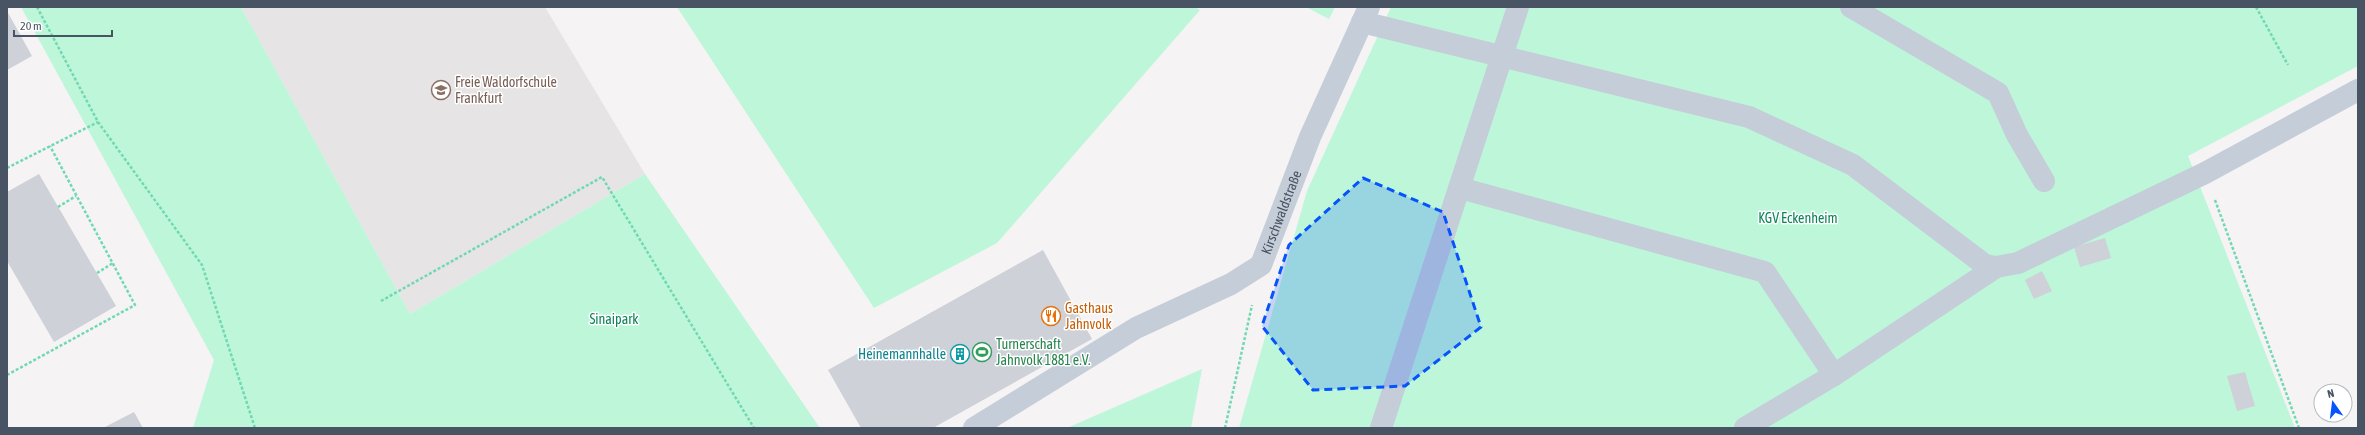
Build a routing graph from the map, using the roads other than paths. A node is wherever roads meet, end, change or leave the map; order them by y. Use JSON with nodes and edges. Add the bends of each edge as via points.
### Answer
{"nodes":[{"id":1,"x":1518,"y":7,"type":"edge"},
{"id":2,"x":1851,"y":7,"type":"edge"},
{"id":3,"x":1365,"y":14,"type":"edge"},
{"id":4,"x":1503,"y":58,"type":"junction"},
{"id":5,"x":2358,"y":90,"type":"edge"},
{"id":6,"x":2044,"y":181,"type":"dead end"},
{"id":7,"x":1460,"y":188,"type":"junction"},
{"id":8,"x":1996,"y":267,"type":"junction"},
{"id":9,"x":1834,"y":375,"type":"junction"},
{"id":10,"x":974,"y":428,"type":"edge"},
{"id":11,"x":1381,"y":428,"type":"edge"},
{"id":12,"x":1744,"y":428,"type":"edge"}],
"edges":[{"from":1,"to":4,"type":"lane"},
{"from":2,"to":6,"type":"lane","via":[[1998,93],[2017,135]]},
{"from":3,"to":4,"type":"lane"},
{"from":3,"to":10,"type":"lane","name":"Kirschwaldstraße","via":[[1310,136],[1261,265],[1231,284],[1124,335]]},
{"from":4,"to":7,"type":"lane"},
{"from":4,"to":8,"type":"lane","via":[[1749,117],[1853,165],[1985,265]]},
{"from":5,"to":8,"type":"lane","via":[[2205,173],[2018,263]]},
{"from":7,"to":9,"type":"lane","via":[[1765,272]]},
{"from":7,"to":11,"type":"lane"},
{"from":8,"to":9,"type":"lane"},
{"from":9,"to":12,"type":"lane"}]}
